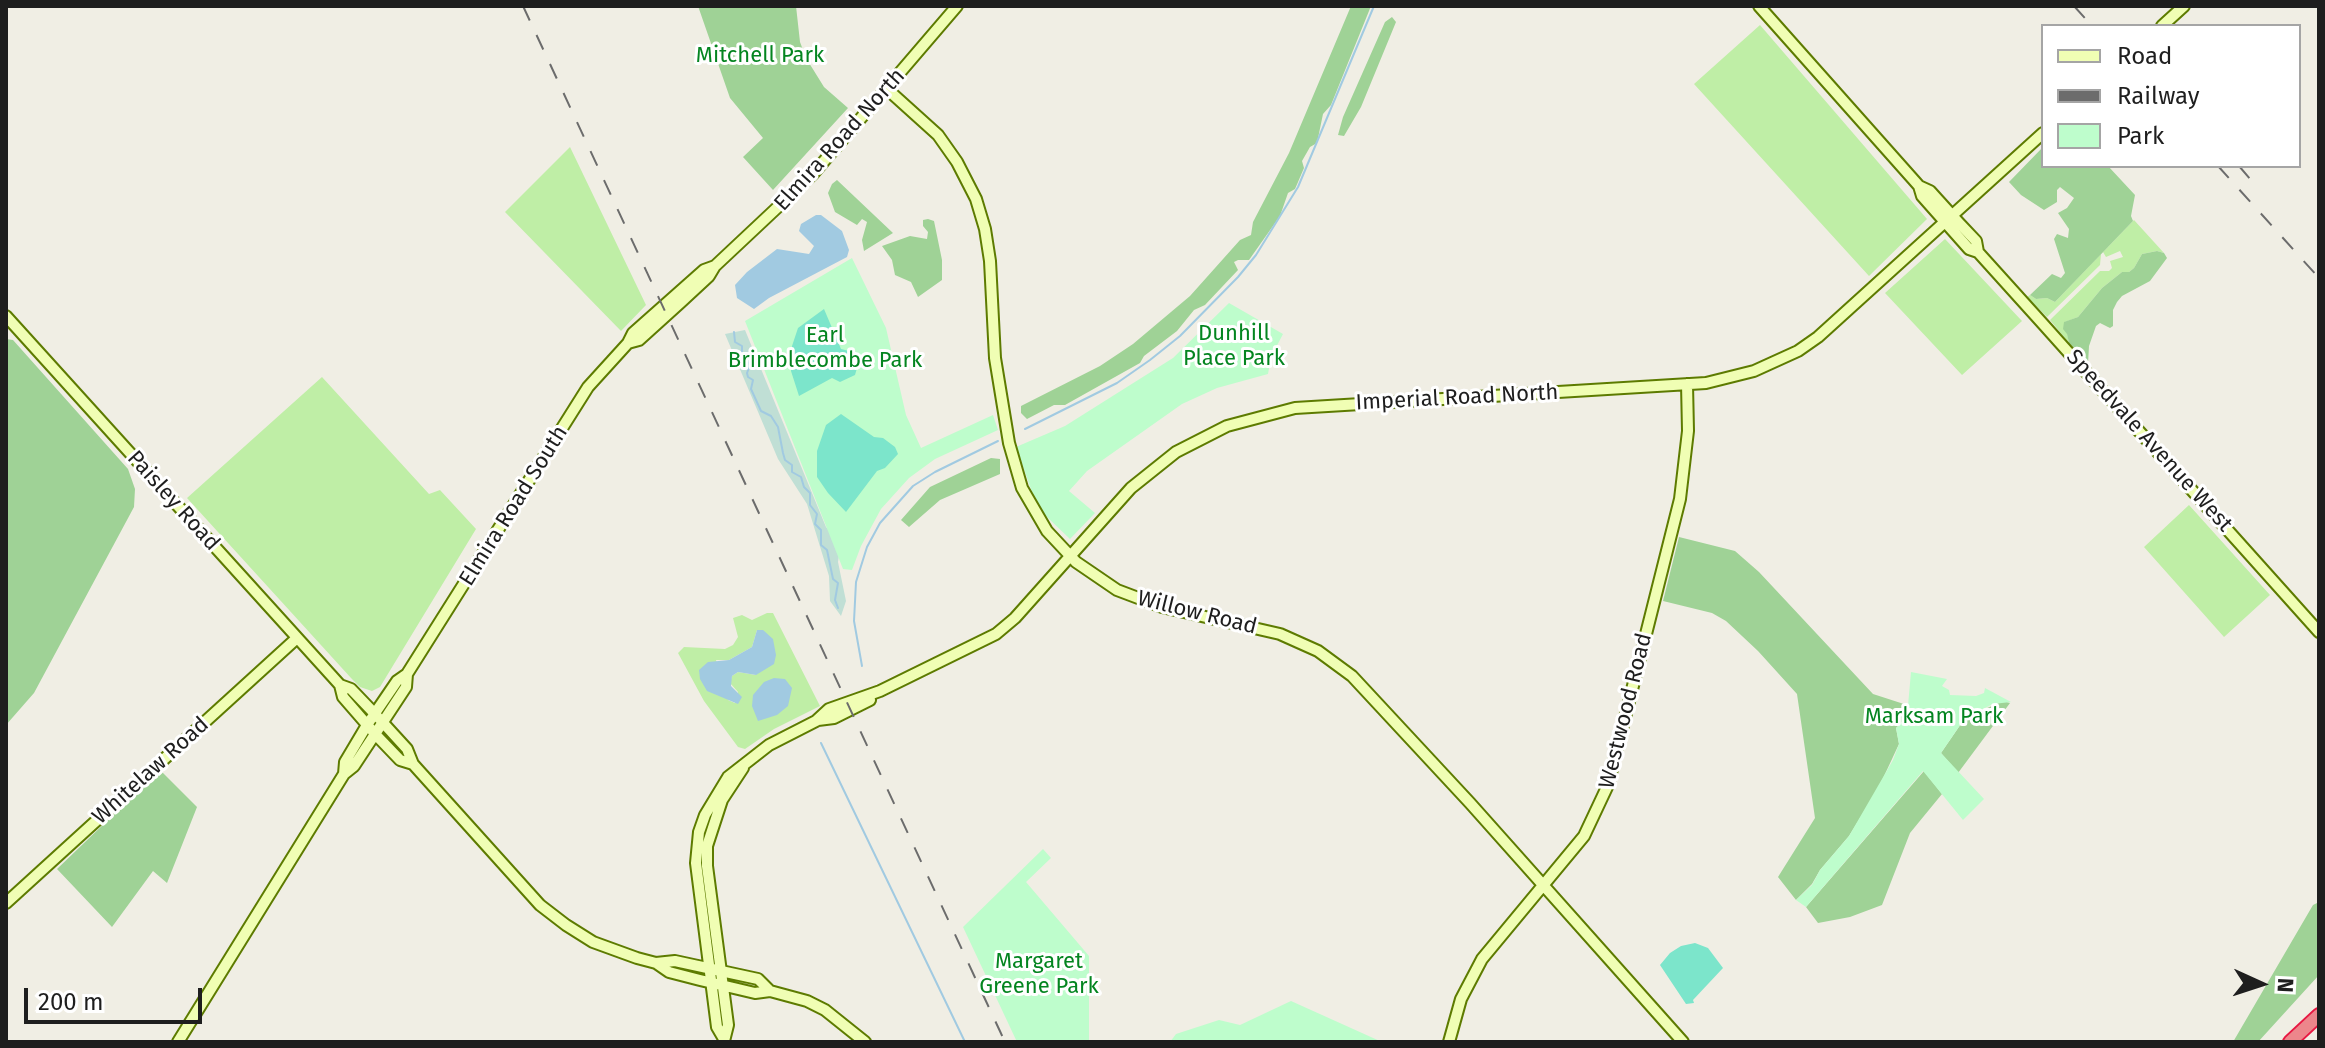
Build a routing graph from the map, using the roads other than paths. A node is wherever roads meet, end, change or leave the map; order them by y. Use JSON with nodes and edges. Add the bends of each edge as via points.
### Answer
{"nodes":[{"id":1,"x":957,"y":6,"type":"edge"},
{"id":2,"x":1759,"y":6,"type":"edge"},
{"id":3,"x":2184,"y":6,"type":"edge"},
{"id":4,"x":2164,"y":24,"type":"edge"},
{"id":5,"x":887,"y":89,"type":"junction"},
{"id":6,"x":2041,"y":135,"type":"edge"},
{"id":7,"x":1949,"y":219,"type":"junction"},
{"id":8,"x":6,"y":316,"type":"edge"},
{"id":9,"x":628,"y":343,"type":"joint"},
{"id":10,"x":1687,"y":384,"type":"junction"},
{"id":11,"x":1070,"y":556,"type":"junction"},
{"id":12,"x":2319,"y":632,"type":"edge"},
{"id":13,"x":297,"y":638,"type":"junction"},
{"id":14,"x":407,"y":674,"type":"junction"},
{"id":15,"x":340,"y":685,"type":"junction"},
{"id":16,"x":375,"y":714,"type":"junction"},
{"id":17,"x":383,"y":723,"type":"junction"},
{"id":18,"x":367,"y":725,"type":"junction"},
{"id":19,"x":376,"y":735,"type":"junction"},
{"id":20,"x":413,"y":764,"type":"junction"},
{"id":21,"x":744,"y":766,"type":"junction"},
{"id":22,"x":344,"y":774,"type":"junction"},
{"id":23,"x":1543,"y":885,"type":"junction"},
{"id":24,"x":6,"y":903,"type":"edge"},
{"id":25,"x":656,"y":963,"type":"junction"},
{"id":26,"x":709,"y":968,"type":"junction"},
{"id":27,"x":721,"y":971,"type":"junction"},
{"id":28,"x":711,"y":983,"type":"junction"},
{"id":29,"x":723,"y":986,"type":"junction"},
{"id":30,"x":770,"y":991,"type":"junction"},
{"id":31,"x":2319,"y":1015,"type":"edge"},
{"id":32,"x":724,"y":1040,"type":"edge"},
{"id":33,"x":178,"y":1042,"type":"edge"},
{"id":34,"x":865,"y":1042,"type":"edge"},
{"id":35,"x":1449,"y":1042,"type":"edge"},
{"id":36,"x":1683,"y":1042,"type":"edge"},
{"id":37,"x":2290,"y":1042,"type":"edge"}],
"edges":[{"from":1,"to":5,"type":"street","name":"Elmira Road North"},
{"from":2,"to":7,"type":"street","name":"Speedvale Avenue West","via":[[1919,186],[1922,196]]},
{"from":3,"to":4,"type":"street"},
{"from":5,"to":9,"type":"street","name":"Elmira Road North","via":[[813,174],[709,276],[639,340]]},
{"from":5,"to":11,"type":"street","name":"Willow Road","via":[[938,135],[976,199],[990,261],[995,358],[1012,458],[1035,513]]},
{"from":6,"to":7,"type":"street","name":"Imperial Road North"},
{"from":7,"to":10,"type":"street","name":"Imperial Road North","via":[[1798,351],[1731,378]]},
{"from":7,"to":12,"type":"street","name":"Speedvale Avenue West","via":[[1969,249],[1978,252]]},
{"from":8,"to":13,"type":"street","name":"Paisley Road"},
{"from":9,"to":14,"type":"street","name":"Elmira Road South","via":[[588,387]]},
{"from":10,"to":11,"type":"street","name":"Imperial Road North","via":[[1313,406],[1256,416],[1199,438],[1152,468]]},
{"from":10,"to":23,"type":"street","name":"Westwood Road","via":[[1680,499],[1608,785],[1584,836]]},
{"from":11,"to":21,"type":"street","name":"Imperial Road North","via":[[996,634],[880,691],[829,709]]},
{"from":11,"to":23,"type":"street","name":"Willow Road","via":[[1099,580],[1140,600],[1253,626],[1318,651],[1369,691]]},
{"from":13,"to":15,"type":"street","name":"Paisley Road"},
{"from":13,"to":24,"type":"street","name":"Whitelaw Road"},
{"from":14,"to":16,"type":"street","name":"Elmira Road South"},
{"from":14,"to":17,"type":"street","name":"Elmira Road South","via":[[406,687]]},
{"from":15,"to":16,"type":"street","name":"Paisley Road"},
{"from":15,"to":18,"type":"street","name":"Paisley Road","via":[[343,697]]},
{"from":16,"to":17,"type":"street","name":"Paisley Road"},
{"from":16,"to":18,"type":"street","name":"Elmira Road South"},
{"from":17,"to":19,"type":"street","name":"Elmira Road South"},
{"from":17,"to":20,"type":"street","name":"Paisley Road","via":[[407,749]]},
{"from":18,"to":19,"type":"street","name":"Paisley Road"},
{"from":18,"to":22,"type":"street","name":"Elmira Road South","via":[[345,762]]},
{"from":19,"to":20,"type":"street","name":"Paisley Road","via":[[400,760]]},
{"from":19,"to":22,"type":"street","name":"Elmira Road South"},
{"from":20,"to":25,"type":"street","name":"Paisley Road","via":[[540,905],[593,942]]},
{"from":21,"to":26,"type":"street","via":[[715,794],[699,832],[697,881]]},
{"from":21,"to":27,"type":"street","via":[[722,800],[707,846]]},
{"from":22,"to":33,"type":"street","name":"Elmira Road South"},
{"from":23,"to":35,"type":"street","name":"Westwood Road","via":[[1475,971]]},
{"from":23,"to":36,"type":"street","name":"Willow Road"},
{"from":25,"to":26,"type":"street","name":"Paisley Road"},
{"from":25,"to":28,"type":"street","name":"Paisley Road","via":[[669,972]]},
{"from":26,"to":27,"type":"street","name":"Paisley Road"},
{"from":26,"to":28,"type":"street"},
{"from":27,"to":29,"type":"street"},
{"from":27,"to":30,"type":"street","name":"Paisley Road","via":[[758,979]]},
{"from":28,"to":29,"type":"street","name":"Paisley Road"},
{"from":28,"to":32,"type":"street"},
{"from":29,"to":30,"type":"street","name":"Paisley Road"},
{"from":29,"to":32,"type":"street","via":[[728,1025]]},
{"from":30,"to":34,"type":"street","name":"Paisley Road","via":[[825,1010]]},
{"from":31,"to":37,"type":"highway"}]}
